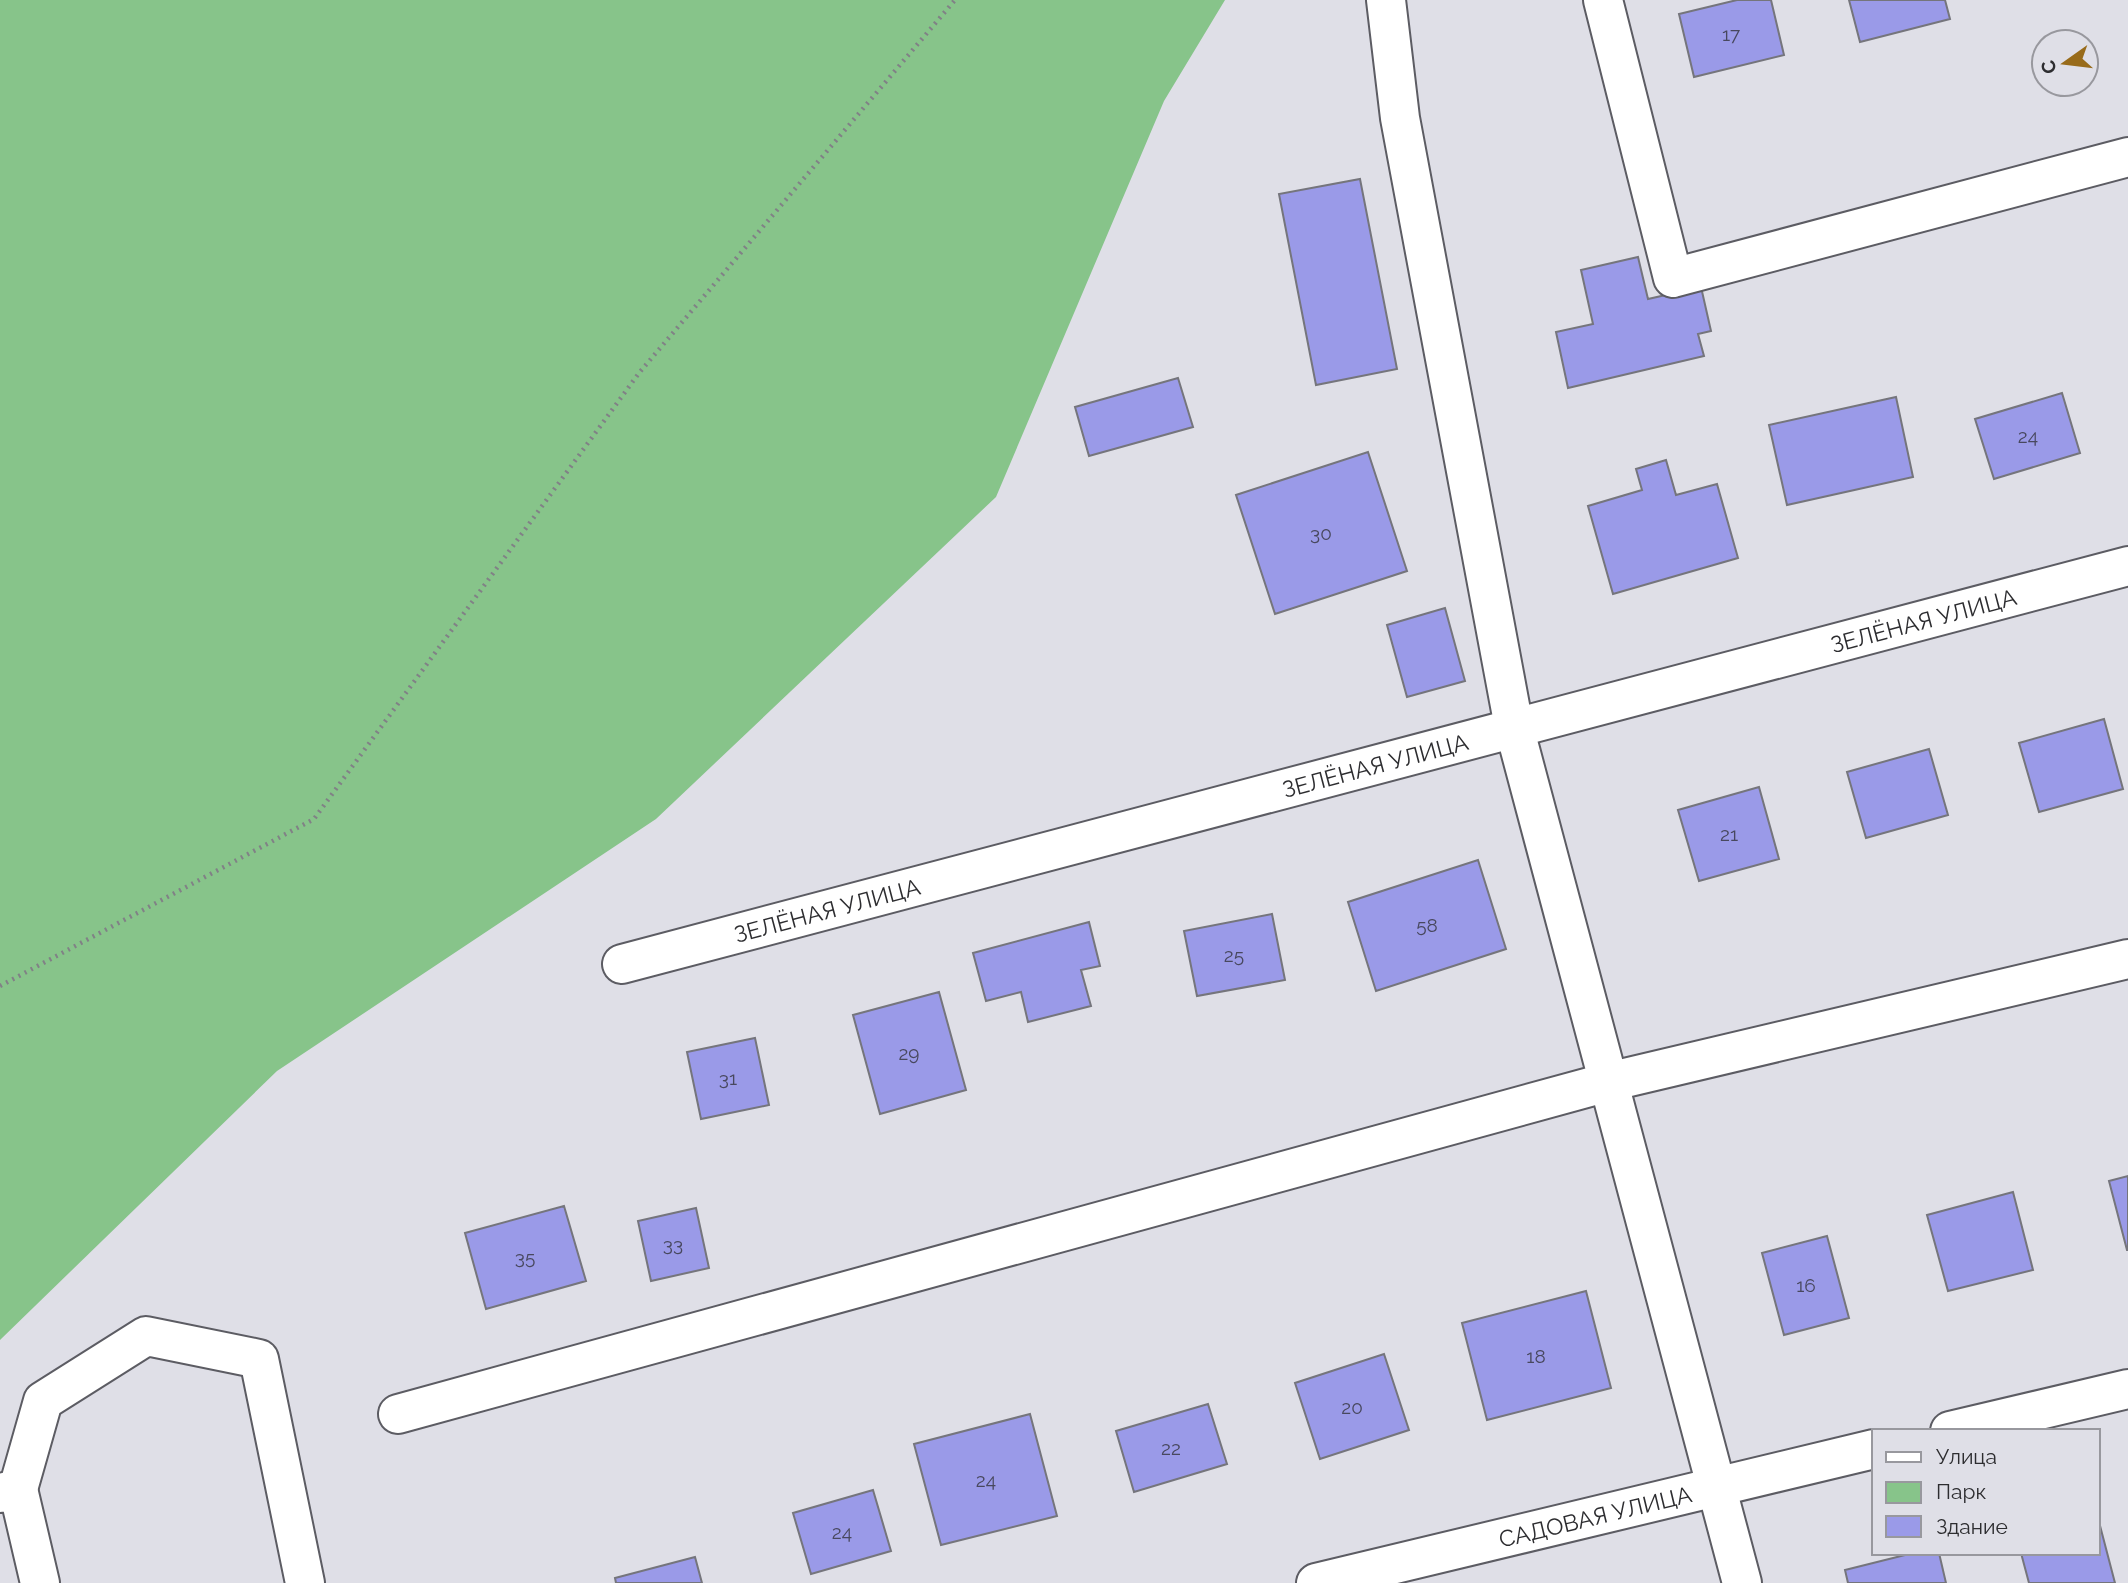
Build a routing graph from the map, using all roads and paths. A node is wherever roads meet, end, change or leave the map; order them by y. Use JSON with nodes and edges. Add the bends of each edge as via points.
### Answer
{"nodes":[{"id":1,"x":956,"y":0,"type":"edge"},
{"id":2,"x":1385,"y":0,"type":"edge"},
{"id":3,"x":1603,"y":0,"type":"edge"},
{"id":4,"x":2128,"y":157,"type":"edge"},
{"id":5,"x":2128,"y":566,"type":"edge"},
{"id":6,"x":1514,"y":727,"type":"junction"},
{"id":7,"x":2128,"y":959,"type":"edge"},
{"id":8,"x":622,"y":964,"type":"dead end"},
{"id":9,"x":0,"y":986,"type":"edge"},
{"id":10,"x":1608,"y":1082,"type":"junction"},
{"id":11,"x":2128,"y":1389,"type":"edge"},
{"id":12,"x":398,"y":1414,"type":"dead end"},
{"id":13,"x":1958,"y":1429,"type":"edge"},
{"id":14,"x":1872,"y":1449,"type":"edge"},
{"id":15,"x":1715,"y":1486,"type":"junction"},
{"id":16,"x":9,"y":1491,"type":"edge"},
{"id":17,"x":40,"y":1583,"type":"edge"},
{"id":18,"x":305,"y":1583,"type":"edge"},
{"id":19,"x":1316,"y":1583,"type":"edge"},
{"id":20,"x":1742,"y":1583,"type":"edge"}],
"edges":[{"from":1,"to":9,"type":"path","via":[[639,373],[314,819]]},
{"from":2,"to":6,"type":"street","via":[[1399,118]]},
{"from":3,"to":4,"type":"street","via":[[1673,278]]},
{"from":5,"to":6,"type":"street","name":"ЗЕЛЁНАЯ УЛИЦА"},
{"from":6,"to":8,"type":"street","name":"ЗЕЛЁНАЯ УЛИЦА"},
{"from":6,"to":10,"type":"street"},
{"from":7,"to":10,"type":"street"},
{"from":10,"to":12,"type":"street"},
{"from":10,"to":15,"type":"street"},
{"from":11,"to":13,"type":"street"},
{"from":14,"to":15,"type":"street","name":"САДОВАЯ УЛИЦА"},
{"from":15,"to":19,"type":"street","name":"САДОВАЯ УЛИЦА"},
{"from":15,"to":20,"type":"street"},
{"from":16,"to":17,"type":"street"},
{"from":16,"to":18,"type":"street","via":[[43,1401],[146,1336],[259,1359]]}]}
